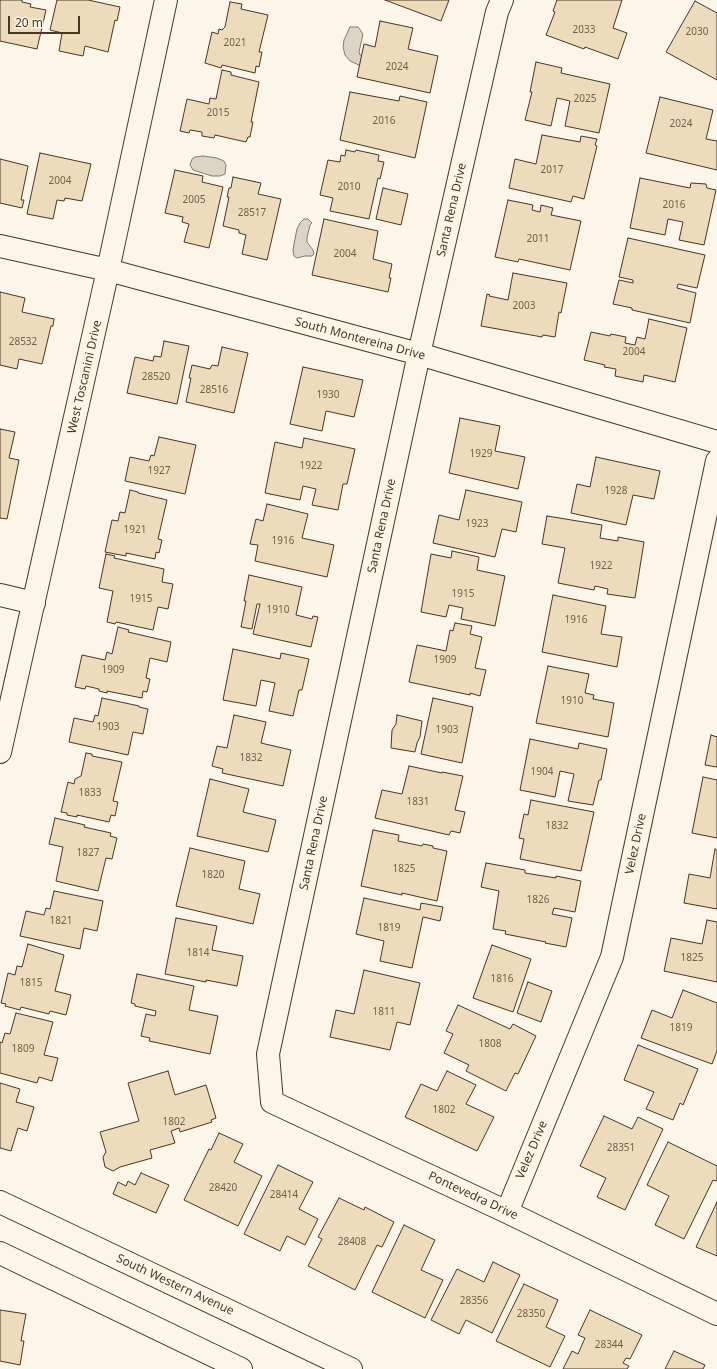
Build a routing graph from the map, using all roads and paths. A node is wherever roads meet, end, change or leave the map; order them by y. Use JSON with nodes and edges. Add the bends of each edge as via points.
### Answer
{"nodes":[{"id":1,"x":166,"y":0,"type":"edge"},
{"id":2,"x":502,"y":0,"type":"edge"},
{"id":3,"x":0,"y":246,"type":"edge"},
{"id":4,"x":108,"y":270,"type":"junction"},
{"id":5,"x":418,"y":354,"type":"junction"},
{"id":6,"x":717,"y":442,"type":"edge"},
{"id":7,"x":717,"y":462,"type":"edge"},
{"id":8,"x":0,"y":595,"type":"edge"},
{"id":9,"x":34,"y":603,"type":"junction"},
{"id":10,"x":0,"y":752,"type":"edge"},
{"id":11,"x":268,"y":1054,"type":"joint"},
{"id":12,"x":0,"y":1202,"type":"edge"},
{"id":13,"x":507,"y":1212,"type":"junction"},
{"id":14,"x":0,"y":1253,"type":"edge"},
{"id":15,"x":717,"y":1314,"type":"edge"},
{"id":16,"x":241,"y":1369,"type":"edge"},
{"id":17,"x":351,"y":1369,"type":"edge"}],
"edges":[{"from":1,"to":4,"type":"street","name":"West Toscanini Drive"},
{"from":2,"to":5,"type":"street","name":"Santa Rena Drive","via":[[497,12]]},
{"from":3,"to":4,"type":"street","name":"South Montereina Drive"},
{"from":4,"to":5,"type":"street","name":"South Montereina Drive"},
{"from":4,"to":9,"type":"street","name":"West Toscanini Drive"},
{"from":5,"to":6,"type":"street","name":"South Montereina Drive"},
{"from":5,"to":11,"type":"street","name":"Santa Rena Drive"},
{"from":7,"to":13,"type":"street","name":"Velez Drive","via":[[612,957]]},
{"from":8,"to":9,"type":"street"},
{"from":9,"to":10,"type":"street","name":"West Toscanini Drive"},
{"from":11,"to":13,"type":"street","name":"Pontevedra Drive","via":[[272,1102]]},
{"from":12,"to":17,"type":"street","name":"South Western Avenue"},
{"from":13,"to":15,"type":"street","name":"Pontevedra Drive"},
{"from":14,"to":16,"type":"street"}]}
